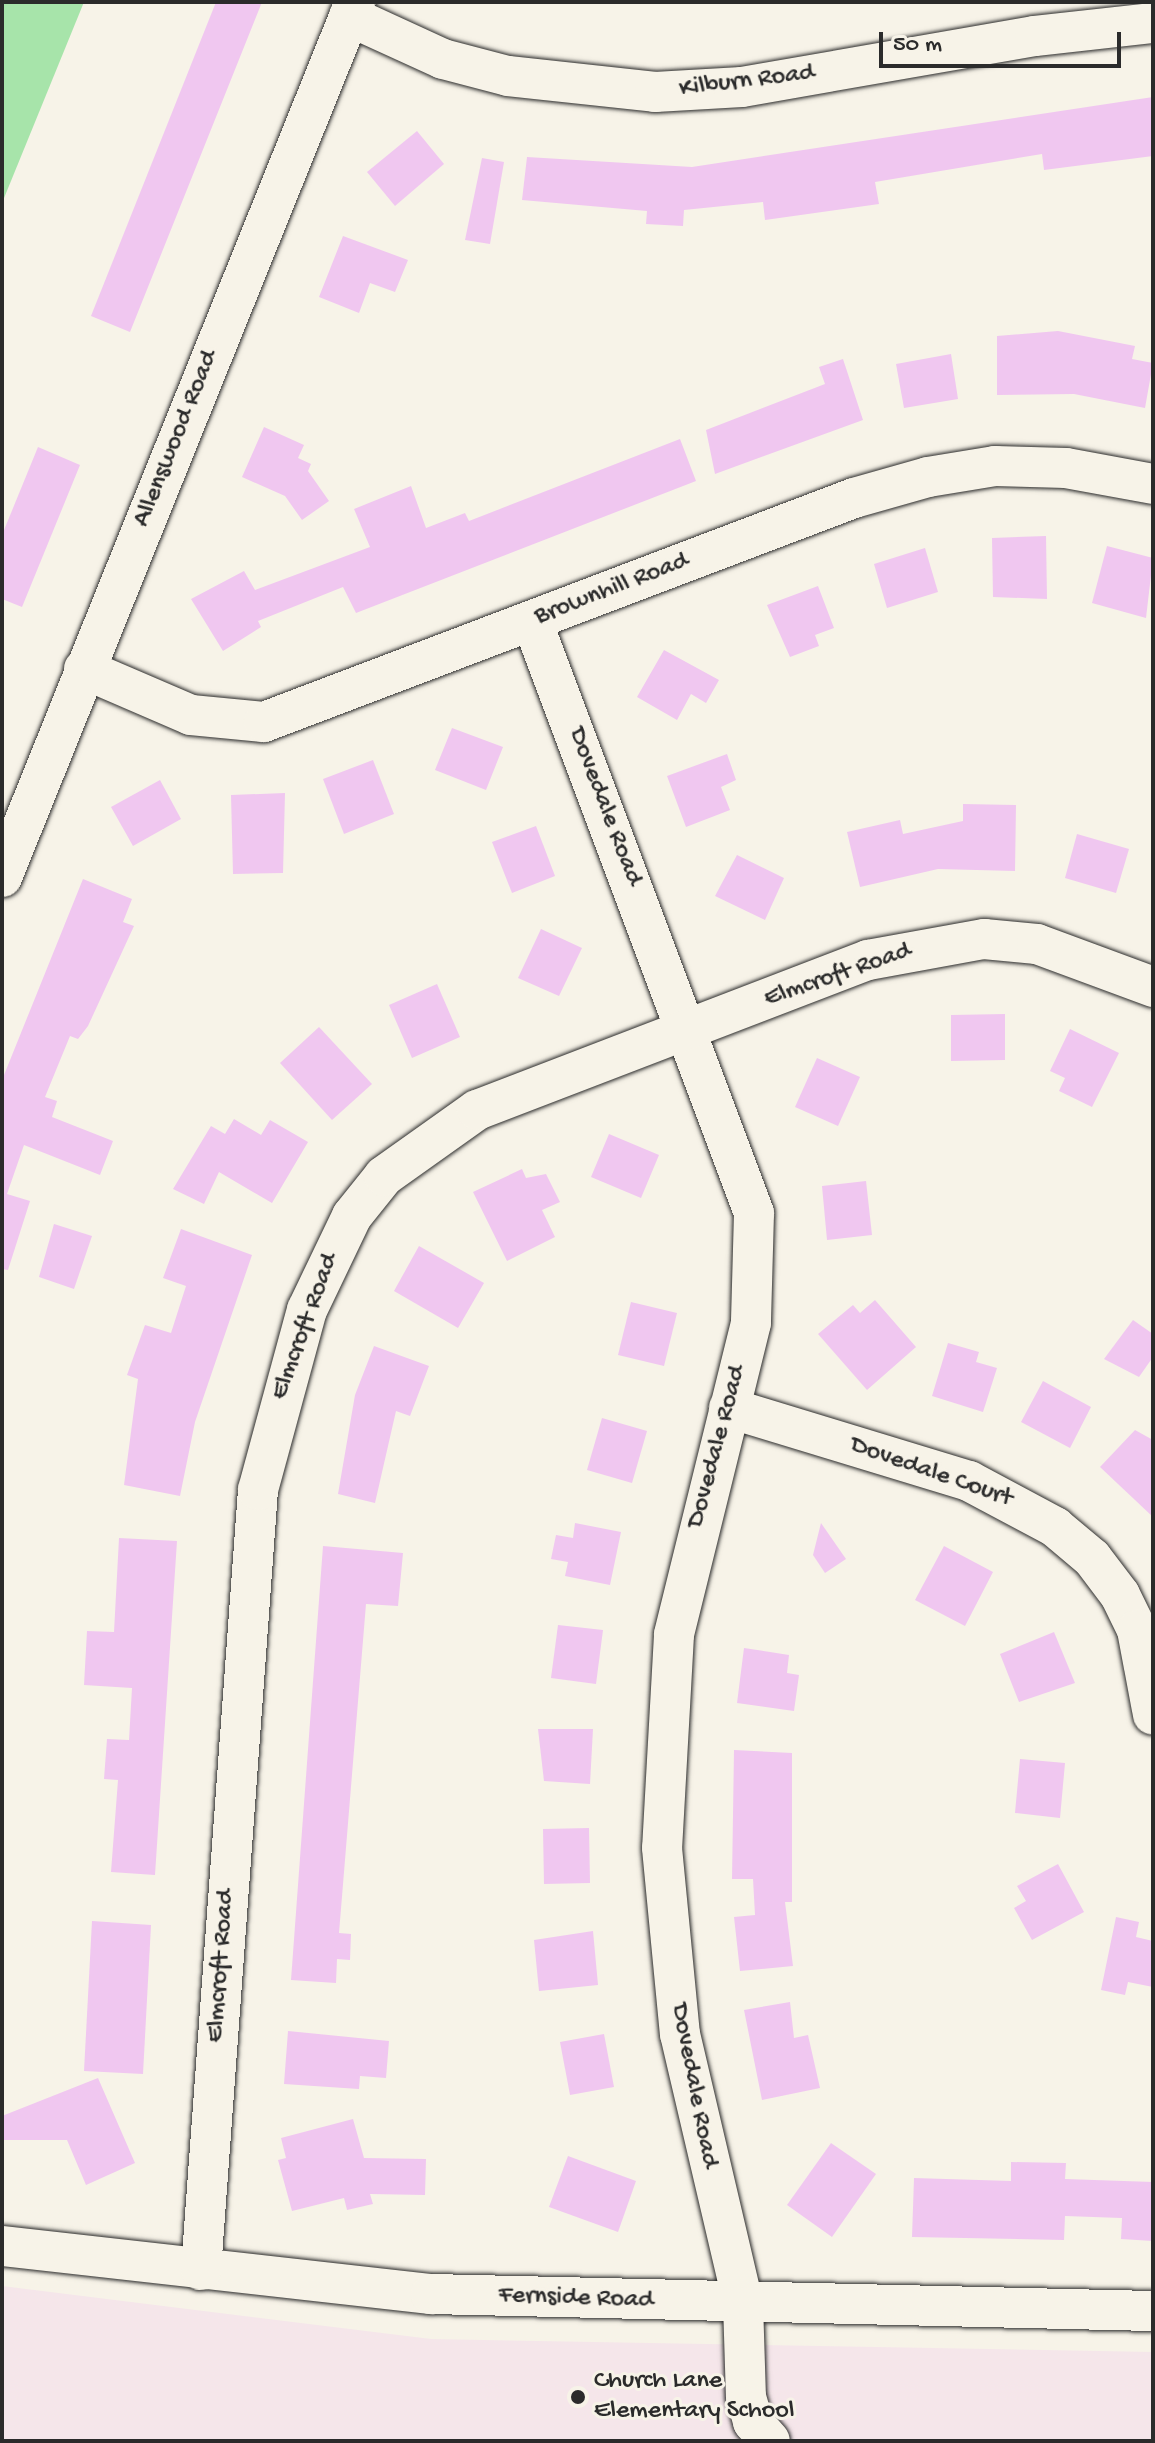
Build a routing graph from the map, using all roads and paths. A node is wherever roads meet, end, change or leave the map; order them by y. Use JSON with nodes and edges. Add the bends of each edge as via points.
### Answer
{"nodes":[{"id":1,"x":352,"y":9,"type":"edge"},
{"id":2,"x":1153,"y":23,"type":"edge"},
{"id":3,"x":1153,"y":484,"type":"edge"},
{"id":4,"x":532,"y":621,"type":"junction"},
{"id":5,"x":84,"y":669,"type":"junction"},
{"id":6,"x":2,"y":877,"type":"edge"},
{"id":7,"x":1153,"y":987,"type":"edge"},
{"id":8,"x":690,"y":1031,"type":"junction"},
{"id":9,"x":729,"y":1408,"type":"junction"},
{"id":10,"x":1153,"y":1715,"type":"edge"},
{"id":11,"x":2,"y":2246,"type":"edge"},
{"id":12,"x":201,"y":2270,"type":"junction"},
{"id":13,"x":743,"y":2303,"type":"junction"},
{"id":14,"x":1153,"y":2311,"type":"edge"},
{"id":15,"x":770,"y":2441,"type":"edge"}],
"edges":[{"from":1,"to":2,"type":"street","name":"Kilburn Road","via":[[443,59],[508,76],[655,92],[742,87],[1035,36]]},
{"from":1,"to":5,"type":"street","name":"Allenswood Road"},
{"from":3,"to":4,"type":"street","name":"Brownhill Road","via":[[1066,468],[995,466],[928,477],[854,498]]},
{"from":4,"to":5,"type":"street","name":"Brownhill Road","via":[[264,722],[191,715]]},
{"from":4,"to":8,"type":"street","name":"Dovedale Road"},
{"from":5,"to":6,"type":"street","name":"Allenswood Road"},
{"from":7,"to":8,"type":"street","name":"Elmcroft Road","via":[[1052,948],[984,939],[868,960]]},
{"from":8,"to":9,"type":"street","name":"Dovedale Road","via":[[754,1213],[751,1323]]},
{"from":8,"to":12,"type":"street","name":"Elmcroft Road","via":[[477,1110],[424,1142],[352,1216],[317,1284],[276,1411],[251,1555]]},
{"from":9,"to":10,"type":"street","name":"Dovedale Court","via":[[969,1481],[1055,1527],[1092,1558],[1120,1595],[1137,1630]]},
{"from":9,"to":13,"type":"street","name":"Dovedale Road","via":[[674,1635],[662,1848],[680,2034]]},
{"from":11,"to":12,"type":"street","name":"Fernside Road"},
{"from":12,"to":13,"type":"street","name":"Fernside Road","via":[[431,2294]]},
{"from":13,"to":14,"type":"street","name":"Fernside Road"},
{"from":13,"to":15,"type":"street","name":"Dovedale Road","via":[[746,2397]]}]}
